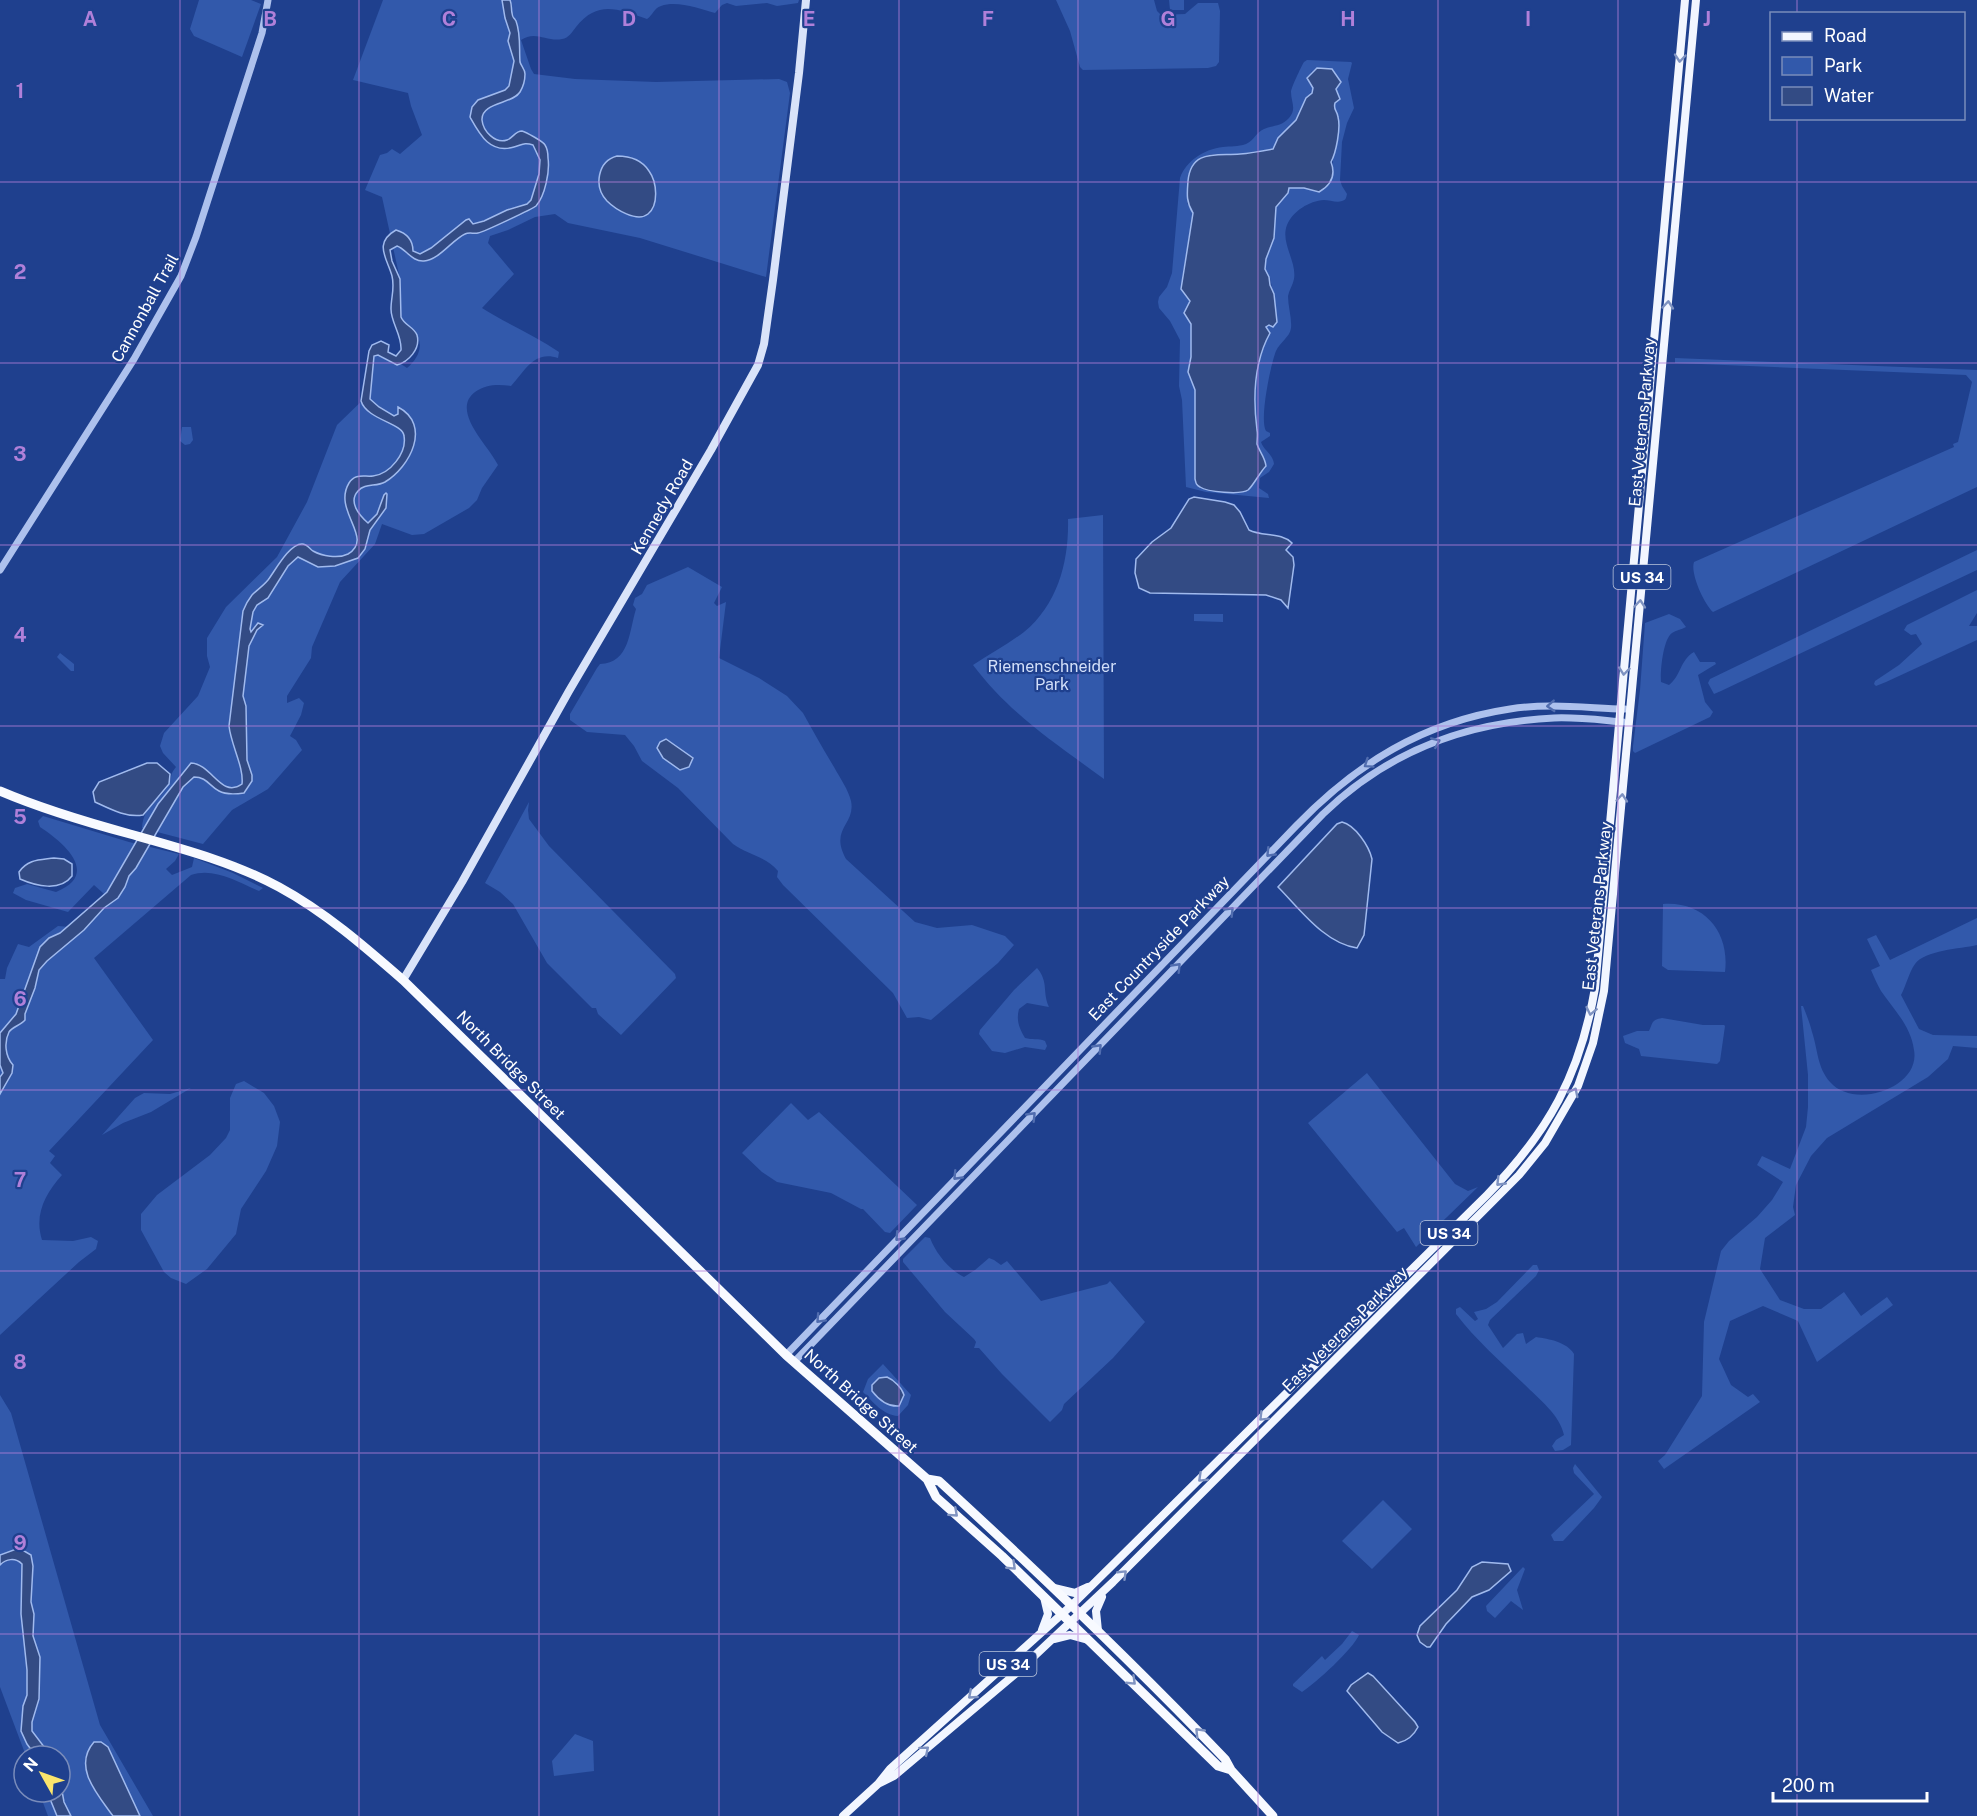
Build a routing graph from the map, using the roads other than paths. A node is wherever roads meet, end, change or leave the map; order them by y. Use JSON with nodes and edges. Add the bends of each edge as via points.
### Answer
{"nodes":[{"id":1,"x":268,"y":0,"type":"edge"},
{"id":2,"x":806,"y":0,"type":"edge"},
{"id":3,"x":1685,"y":0,"type":"edge"},
{"id":4,"x":1696,"y":0,"type":"edge"},
{"id":5,"x":0,"y":570,"type":"edge"},
{"id":6,"x":1620,"y":709,"type":"junction"},
{"id":7,"x":1630,"y":709,"type":"junction"},
{"id":8,"x":1624,"y":722,"type":"junction"},
{"id":9,"x":0,"y":791,"type":"edge"},
{"id":10,"x":403,"y":980,"type":"junction"},
{"id":11,"x":1072,"y":1058,"type":"junction"},
{"id":12,"x":1080,"y":1066,"type":"junction"},
{"id":13,"x":1007,"y":1125,"type":"junction"},
{"id":14,"x":1015,"y":1133,"type":"junction"},
{"id":15,"x":786,"y":1355,"type":"junction"},
{"id":16,"x":795,"y":1362,"type":"junction"},
{"id":17,"x":927,"y":1479,"type":"junction"},
{"id":18,"x":1094,"y":1584,"type":"junction"},
{"id":19,"x":1054,"y":1588,"type":"junction"},
{"id":20,"x":1104,"y":1592,"type":"junction"},
{"id":21,"x":1044,"y":1596,"type":"junction"},
{"id":22,"x":1072,"y":1605,"type":"junction"},
{"id":23,"x":1062,"y":1614,"type":"junction"},
{"id":24,"x":1080,"y":1614,"type":"junction"},
{"id":25,"x":1071,"y":1622,"type":"junction"},
{"id":26,"x":1098,"y":1631,"type":"junction"},
{"id":27,"x":1041,"y":1633,"type":"junction"},
{"id":28,"x":1053,"y":1639,"type":"junction"},
{"id":29,"x":1090,"y":1640,"type":"junction"},
{"id":30,"x":1232,"y":1770,"type":"junction"},
{"id":31,"x":878,"y":1784,"type":"junction"},
{"id":32,"x":843,"y":1816,"type":"edge"},
{"id":33,"x":1273,"y":1816,"type":"edge"}],
"edges":[{"from":1,"to":5,"type":"street","name":"Cannonball Trail","via":[[262,33],[181,276],[134,359]]},
{"from":2,"to":10,"type":"main road","name":"Kennedy Road","via":[[773,280],[758,365]]},
{"from":3,"to":6,"type":"main road","name":"East Veterans Parkway","number":"US 34","one_way":true},
{"from":7,"to":4,"type":"main road","name":"East Veterans Parkway","number":"US 34","one_way":true},
{"from":6,"to":7,"type":"street","name":"East Countryside Parkway"},
{"from":6,"to":8,"type":"main road","name":"East Veterans Parkway","number":"US 34"},
{"from":6,"to":11,"type":"street","name":"East Countryside Parkway","one_way":true,"via":[[1511,709],[1458,720],[1412,738],[1366,764],[1316,806]]},
{"from":7,"to":8,"type":"main road","name":"East Veterans Parkway","number":"US 34"},
{"from":12,"to":8,"type":"street","name":"East Countryside Parkway","one_way":true,"via":[[1323,814],[1388,765],[1457,733],[1510,721],[1556,718]]},
{"from":8,"to":18,"type":"main road","name":"East Veterans Parkway","number":"US 34","one_way":true,"via":[[1595,988],[1585,1037],[1558,1104],[1525,1153],[1494,1188]]},
{"from":20,"to":8,"type":"main road","name":"East Veterans Parkway","number":"US 34","one_way":true,"via":[[1519,1175],[1559,1122],[1588,1060],[1602,1008]]},
{"from":9,"to":10,"type":"highway","name":"North Bridge Street","via":[[72,818],[240,869],[279,887],[321,912]]},
{"from":10,"to":15,"type":"highway","name":"North Bridge Street"},
{"from":11,"to":12,"type":"street"},
{"from":11,"to":13,"type":"street","name":"East Countryside Parkway"},
{"from":14,"to":12,"type":"street","name":"East Countryside Parkway","one_way":true},
{"from":13,"to":14,"type":"street"},
{"from":13,"to":15,"type":"street","name":"East Countryside Parkway","one_way":true},
{"from":14,"to":16,"type":"street","name":"East Countryside Parkway"},
{"from":15,"to":16,"type":"highway","name":"North Bridge Street"},
{"from":16,"to":17,"type":"highway","name":"North Bridge Street"},
{"from":17,"to":19,"type":"highway","name":"North Bridge Street","via":[[939,1481]]},
{"from":17,"to":21,"type":"highway","name":"North Bridge Street","one_way":true,"via":[[936,1497]]},
{"from":18,"to":19,"type":"main road","via":[[1075,1593]]},
{"from":18,"to":22,"type":"main road","name":"East Veterans Parkway","number":"US 34"},
{"from":19,"to":22,"type":"highway","name":"North Bridge Street"},
{"from":20,"to":24,"type":"main road","name":"East Veterans Parkway","number":"US 34"},
{"from":20,"to":26,"type":"main road","via":[[1096,1611]]},
{"from":21,"to":23,"type":"highway","name":"North Bridge Street"},
{"from":21,"to":27,"type":"main road","via":[[1048,1614]]},
{"from":22,"to":23,"type":"main road","number":"US 34"},
{"from":22,"to":24,"type":"highway","name":"North Bridge Street"},
{"from":23,"to":25,"type":"highway","name":"North Bridge Street"},
{"from":23,"to":27,"type":"main road","number":"US 34"},
{"from":24,"to":25,"type":"main road","number":"US 34"},
{"from":24,"to":26,"type":"highway","name":"North Bridge Street"},
{"from":25,"to":28,"type":"main road","number":"US 34"},
{"from":25,"to":29,"type":"highway","name":"North Bridge Street"},
{"from":30,"to":26,"type":"highway","name":"North Bridge Street","one_way":true},
{"from":27,"to":31,"type":"main road","number":"US 34","one_way":true},
{"from":28,"to":29,"type":"main road","via":[[1070,1635]]},
{"from":31,"to":28,"type":"main road","number":"US 34","one_way":true,"via":[[894,1776]]},
{"from":29,"to":30,"type":"highway","name":"North Bridge Street","one_way":true,"via":[[1218,1766]]},
{"from":30,"to":33,"type":"highway","name":"North Bridge Street"},
{"from":31,"to":32,"type":"main road","number":"US 34"}]}
